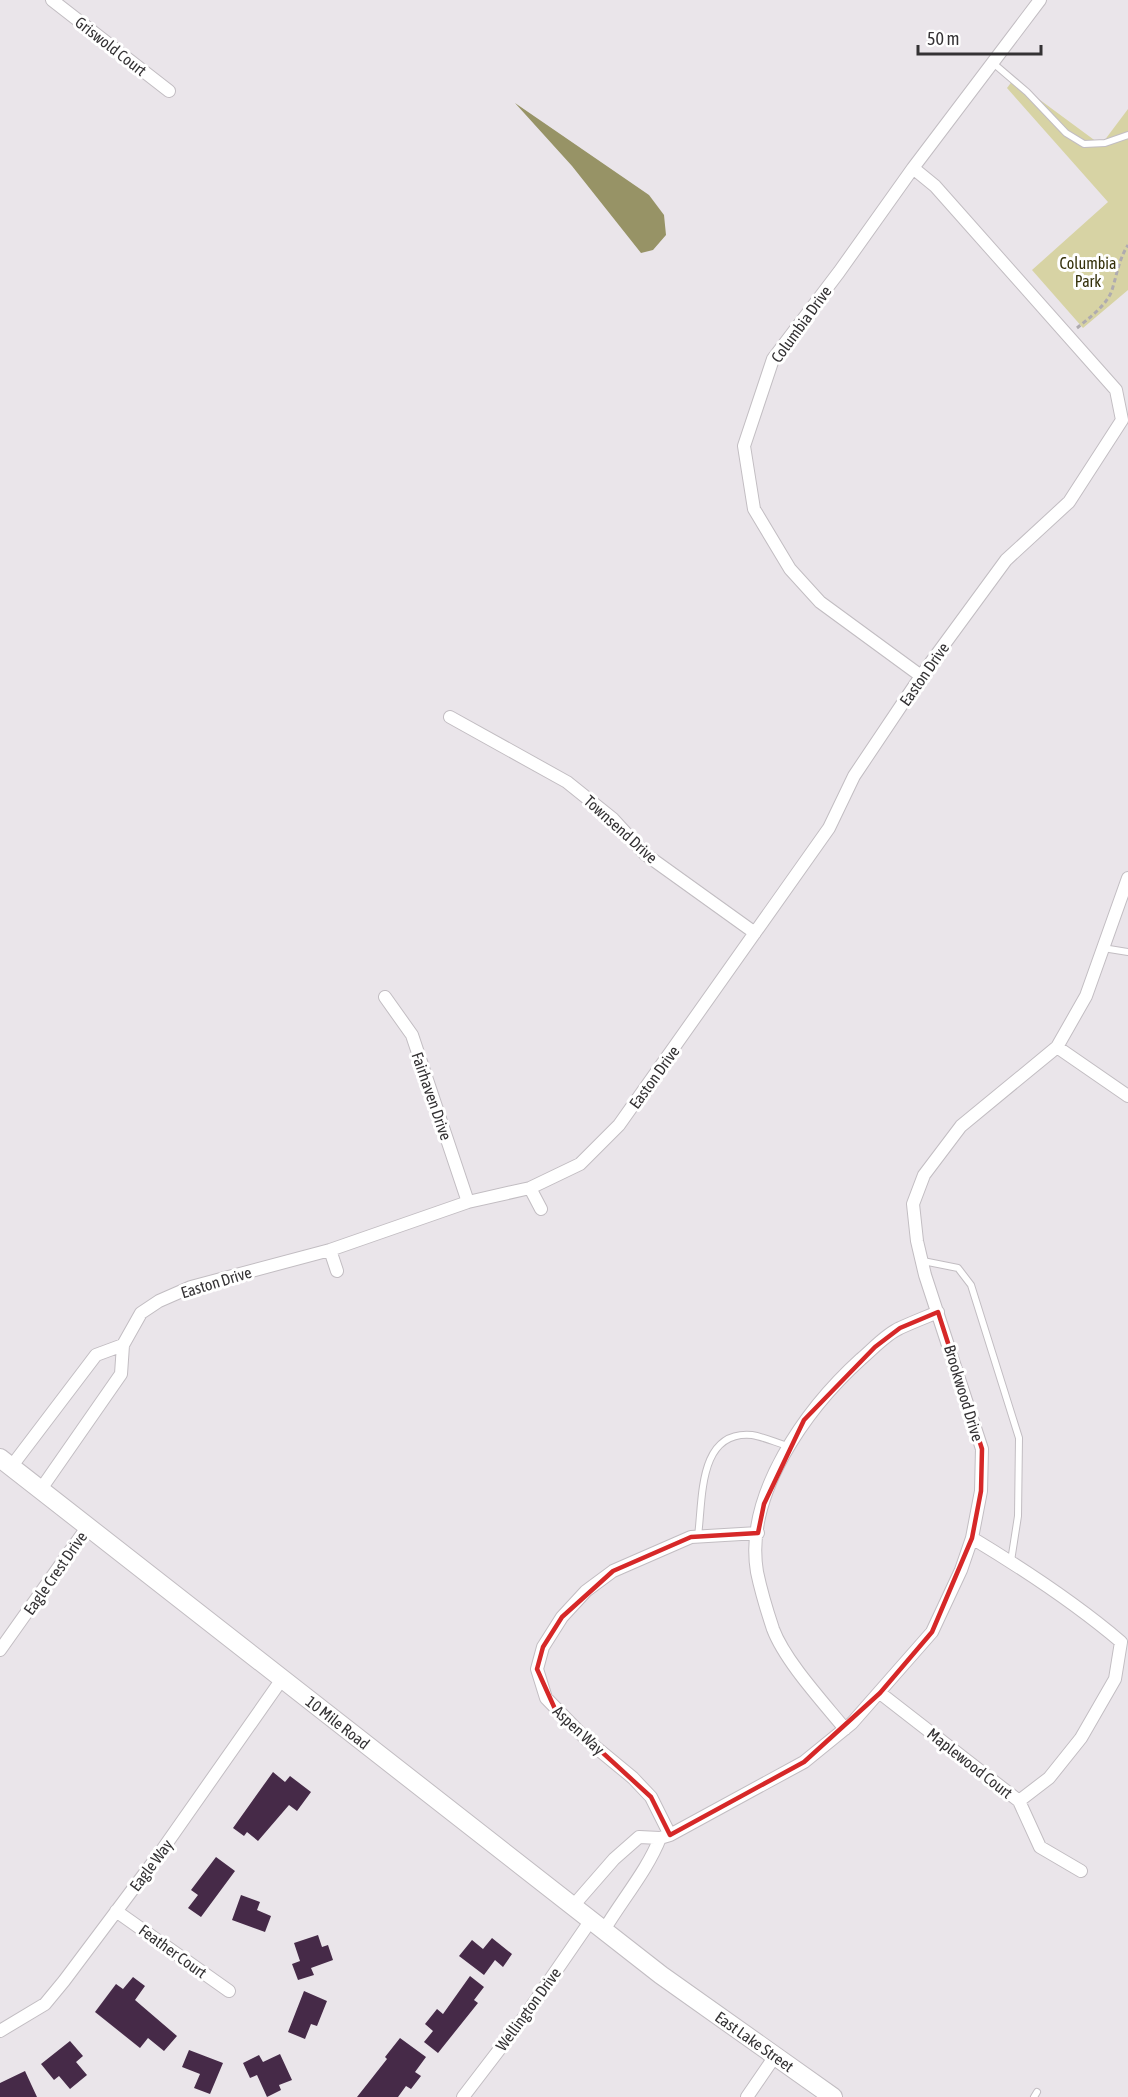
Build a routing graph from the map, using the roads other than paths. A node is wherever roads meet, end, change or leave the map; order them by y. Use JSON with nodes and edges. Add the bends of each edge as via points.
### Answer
{"nodes":[{"id":1,"x":52,"y":0,"type":"edge"},
{"id":2,"x":1040,"y":0,"type":"edge"},
{"id":3,"x":992,"y":63,"type":"junction"},
{"id":4,"x":169,"y":91,"type":"dead end"},
{"id":5,"x":1128,"y":135,"type":"edge"},
{"id":6,"x":913,"y":168,"type":"junction"},
{"id":7,"x":921,"y":676,"type":"junction"},
{"id":8,"x":450,"y":717,"type":"dead end"},
{"id":9,"x":1128,"y":878,"type":"edge"},
{"id":10,"x":755,"y":933,"type":"junction"},
{"id":11,"x":1103,"y":948,"type":"junction"},
{"id":12,"x":1128,"y":952,"type":"edge"},
{"id":13,"x":385,"y":997,"type":"dead end"},
{"id":14,"x":1057,"y":1047,"type":"junction"},
{"id":15,"x":1128,"y":1096,"type":"edge"},
{"id":16,"x":530,"y":1188,"type":"junction"},
{"id":17,"x":468,"y":1202,"type":"junction"},
{"id":18,"x":542,"y":1209,"type":"dead end"},
{"id":19,"x":330,"y":1250,"type":"junction"},
{"id":20,"x":921,"y":1261,"type":"junction"},
{"id":21,"x":337,"y":1271,"type":"dead end"},
{"id":22,"x":938,"y":1312,"type":"junction"},
{"id":23,"x":123,"y":1345,"type":"junction"},
{"id":24,"x":789,"y":1446,"type":"junction"},
{"id":25,"x":5,"y":1462,"type":"edge"},
{"id":26,"x":41,"y":1489,"type":"junction"},
{"id":27,"x":88,"y":1526,"type":"junction"},
{"id":28,"x":758,"y":1533,"type":"junction"},
{"id":29,"x":698,"y":1536,"type":"junction"},
{"id":30,"x":972,"y":1538,"type":"junction"},
{"id":31,"x":1011,"y":1561,"type":"junction"},
{"id":32,"x":0,"y":1650,"type":"edge"},
{"id":33,"x":282,"y":1679,"type":"junction"},
{"id":34,"x":880,"y":1693,"type":"junction"},
{"id":35,"x":845,"y":1729,"type":"junction"},
{"id":36,"x":1019,"y":1801,"type":"junction"},
{"id":37,"x":664,"y":1836,"type":"junction"},
{"id":38,"x":1081,"y":1871,"type":"dead end"},
{"id":39,"x":573,"y":1905,"type":"junction"},
{"id":40,"x":116,"y":1911,"type":"junction"},
{"id":41,"x":598,"y":1925,"type":"junction"},
{"id":42,"x":676,"y":1985,"type":"joint"},
{"id":43,"x":229,"y":1991,"type":"dead end"},
{"id":44,"x":2,"y":2028,"type":"edge"},
{"id":45,"x":775,"y":2056,"type":"junction"},
{"id":46,"x":463,"y":2097,"type":"edge"},
{"id":47,"x":747,"y":2097,"type":"edge"},
{"id":48,"x":834,"y":2097,"type":"edge"}],
"edges":[{"from":1,"to":4,"type":"street","name":"Griswold Court"},
{"from":2,"to":3,"type":"street","name":"Columbia Drive"},
{"from":3,"to":5,"type":"lane","via":[[1066,133],[1084,144],[1105,143]]},
{"from":3,"to":6,"type":"street","name":"Columbia Drive"},
{"from":6,"to":7,"type":"street","name":"Columbia Drive","via":[[773,359],[744,446],[754,509],[790,569],[820,602]]},
{"from":6,"to":7,"type":"street","name":"Easton Drive","via":[[935,186],[1116,390],[1122,420],[1069,502],[1006,560]]},
{"from":7,"to":10,"type":"street","name":"Easton Drive","via":[[854,776],[829,828]]},
{"from":8,"to":10,"type":"street","name":"Townsend Drive","via":[[567,782],[613,819],[645,854]]},
{"from":9,"to":11,"type":"street","name":"Brookwood Drive"},
{"from":10,"to":16,"type":"street","name":"Easton Drive","via":[[619,1125],[580,1164]]},
{"from":11,"to":12,"type":"lane"},
{"from":11,"to":14,"type":"street","name":"Brookwood Drive","via":[[1086,996]]},
{"from":13,"to":17,"type":"street","name":"Fairhaven Drive","via":[[412,1035]]},
{"from":14,"to":15,"type":"street"},
{"from":14,"to":20,"type":"street","name":"Brookwood Drive","via":[[961,1126],[924,1175],[913,1204]]},
{"from":16,"to":17,"type":"street","name":"Easton Drive"},
{"from":16,"to":18,"type":"street"},
{"from":17,"to":19,"type":"street","name":"Easton Drive"},
{"from":19,"to":21,"type":"street"},
{"from":19,"to":23,"type":"street","name":"Easton Drive","via":[[191,1287],[159,1301],[141,1313]]},
{"from":20,"to":22,"type":"street","name":"Brookwood Drive"},
{"from":20,"to":31,"type":"lane","via":[[958,1268],[970,1285],[1019,1438],[1018,1516]]},
{"from":22,"to":24,"type":"street","via":[[900,1328],[836,1382],[804,1420]]},
{"from":22,"to":30,"type":"street","name":"Brookwood Drive","via":[[982,1449],[981,1491]]},
{"from":23,"to":25,"type":"street","via":[[96,1355]]},
{"from":23,"to":26,"type":"street","name":"Easton Drive","via":[[121,1374]]},
{"from":24,"to":28,"type":"street","via":[[764,1504]]},
{"from":24,"to":29,"type":"lane","via":[[753,1435],[730,1437],[715,1447],[708,1459]]},
{"from":25,"to":26,"type":"main road","name":"10 Mile Road"},
{"from":26,"to":27,"type":"main road","name":"10 Mile Road"},
{"from":27,"to":32,"type":"street","name":"Eagle Crest Drive"},
{"from":27,"to":33,"type":"main road","name":"10 Mile Road"},
{"from":28,"to":29,"type":"street","name":"Aspen Way"},
{"from":28,"to":35,"type":"street","via":[[757,1571],[774,1632],[804,1679]]},
{"from":29,"to":37,"type":"street","name":"Aspen Way","via":[[613,1571],[586,1591],[562,1617],[543,1647],[537,1669],[546,1698],[555,1709],[645,1791],[658,1809]]},
{"from":30,"to":31,"type":"street","name":"Maplewood Court"},
{"from":30,"to":34,"type":"street","name":"Brookwood Drive","via":[[932,1632]]},
{"from":31,"to":36,"type":"street","name":"Maplewood Court","via":[[1121,1642],[1115,1679],[1082,1738],[1049,1778]]},
{"from":33,"to":39,"type":"main road","name":"10 Mile Road"},
{"from":33,"to":40,"type":"street","name":"Eagle Way"},
{"from":34,"to":35,"type":"street","name":"Brookwood Drive"},
{"from":34,"to":36,"type":"street","name":"Maplewood Court"},
{"from":35,"to":37,"type":"street","name":"Brookwood Drive","via":[[804,1762]]},
{"from":36,"to":38,"type":"street","via":[[1040,1847]]},
{"from":37,"to":39,"type":"street","name":"Brookwood Drive","via":[[639,1838],[614,1858]]},
{"from":37,"to":41,"type":"street","via":[[627,1892]]},
{"from":39,"to":41,"type":"main road","name":"10 Mile Road"},
{"from":40,"to":43,"type":"street","name":"Feather Court"},
{"from":40,"to":44,"type":"street","name":"Eagle Way","via":[[45,2004]]},
{"from":41,"to":42,"type":"main road","name":"10 Mile Road"},
{"from":41,"to":46,"type":"street","name":"Wellington Drive"},
{"from":42,"to":45,"type":"main road","name":"East Lake Street"},
{"from":45,"to":47,"type":"street"},
{"from":45,"to":48,"type":"main road","name":"East Lake Street"}]}
